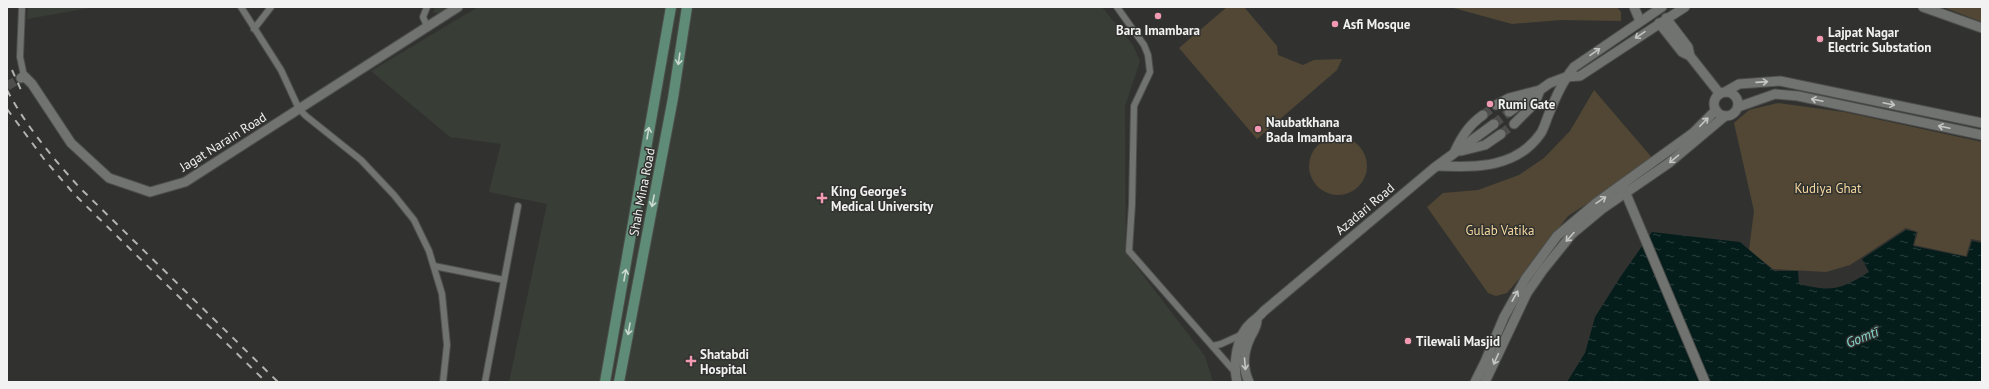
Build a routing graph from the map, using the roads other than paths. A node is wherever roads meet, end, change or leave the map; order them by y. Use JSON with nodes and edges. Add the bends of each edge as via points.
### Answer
{"nodes":[{"id":1,"x":22,"y":7,"type":"edge"},
{"id":2,"x":241,"y":7,"type":"edge"},
{"id":3,"x":272,"y":7,"type":"edge"},
{"id":4,"x":427,"y":7,"type":"edge"},
{"id":5,"x":458,"y":7,"type":"edge"},
{"id":6,"x":671,"y":7,"type":"edge"},
{"id":7,"x":687,"y":7,"type":"edge"},
{"id":8,"x":1117,"y":7,"type":"edge"},
{"id":9,"x":1634,"y":7,"type":"edge"},
{"id":10,"x":1685,"y":7,"type":"edge"},
{"id":11,"x":1923,"y":7,"type":"edge"},
{"id":12,"x":1655,"y":8,"type":"edge"},
{"id":13,"x":1640,"y":20,"type":"junction"},
{"id":14,"x":1663,"y":21,"type":"junction"},
{"id":15,"x":427,"y":26,"type":"junction"},
{"id":16,"x":1982,"y":28,"type":"edge"},
{"id":17,"x":254,"y":29,"type":"junction"},
{"id":18,"x":665,"y":42,"type":"junction"},
{"id":19,"x":681,"y":44,"type":"junction"},
{"id":20,"x":22,"y":77,"type":"joint"},
{"id":21,"x":1566,"y":77,"type":"junction"},
{"id":22,"x":1540,"y":90,"type":"junction"},
{"id":23,"x":1722,"y":93,"type":"junction"},
{"id":24,"x":1496,"y":105,"type":"tunnel mouth"},
{"id":25,"x":1738,"y":107,"type":"junction"},
{"id":26,"x":299,"y":109,"type":"junction"},
{"id":27,"x":1716,"y":110,"type":"junction"},
{"id":28,"x":1509,"y":112,"type":"tunnel mouth"},
{"id":29,"x":1483,"y":115,"type":"tunnel mouth"},
{"id":30,"x":1725,"y":116,"type":"junction"},
{"id":31,"x":1982,"y":123,"type":"edge"},
{"id":32,"x":1494,"y":124,"type":"tunnel mouth"},
{"id":33,"x":1514,"y":124,"type":"tunnel mouth"},
{"id":34,"x":1501,"y":134,"type":"tunnel mouth"},
{"id":35,"x":1982,"y":135,"type":"edge"},
{"id":36,"x":1454,"y":153,"type":"junction"},
{"id":37,"x":1437,"y":166,"type":"junction"},
{"id":38,"x":641,"y":179,"type":"junction"},
{"id":39,"x":657,"y":181,"type":"junction"},
{"id":40,"x":1625,"y":189,"type":"junction"},
{"id":41,"x":518,"y":206,"type":"dead end"},
{"id":42,"x":629,"y":252,"type":"junction"},
{"id":43,"x":643,"y":254,"type":"junction"},
{"id":44,"x":434,"y":266,"type":"junction"},
{"id":45,"x":504,"y":280,"type":"junction"},
{"id":46,"x":1257,"y":320,"type":"junction"},
{"id":47,"x":1502,"y":322,"type":"junction"},
{"id":48,"x":1512,"y":325,"type":"junction"},
{"id":49,"x":1244,"y":333,"type":"junction"},
{"id":50,"x":1213,"y":346,"type":"junction"},
{"id":51,"x":608,"y":365,"type":"junction"},
{"id":52,"x":622,"y":368,"type":"junction"},
{"id":53,"x":1236,"y":377,"type":"edge"},
{"id":54,"x":443,"y":382,"type":"edge"},
{"id":55,"x":485,"y":382,"type":"edge"},
{"id":56,"x":605,"y":382,"type":"edge"},
{"id":57,"x":619,"y":382,"type":"edge"},
{"id":58,"x":1249,"y":382,"type":"edge"},
{"id":59,"x":1475,"y":382,"type":"edge"},
{"id":60,"x":1485,"y":382,"type":"edge"},
{"id":61,"x":1705,"y":382,"type":"edge"}],
"edges":[{"from":1,"to":20,"type":"street"},
{"from":2,"to":17,"type":"street"},
{"from":3,"to":17,"type":"street"},
{"from":4,"to":15,"type":"street","via":[[423,18]]},
{"from":5,"to":15,"type":"street","name":"Jagat Narain Road"},
{"from":6,"to":18,"type":"main road","name":"Shah Mina Road"},
{"from":7,"to":19,"type":"main road","name":"Shah Mina Road"},
{"from":8,"to":50,"type":"street","via":[[1144,45],[1150,72],[1134,106],[1129,252]]},
{"from":9,"to":13,"type":"street"},
{"from":10,"to":14,"type":"street"},
{"from":11,"to":16,"type":"street"},
{"from":12,"to":13,"type":"street"},
{"from":21,"to":13,"type":"street","one_way":true,"via":[[1574,67]]},
{"from":14,"to":21,"type":"street","one_way":true,"via":[[1580,76]]},
{"from":14,"to":23,"type":"street","via":[[1682,52],[1690,56]]},
{"from":15,"to":26,"type":"street","name":"Jagat Narain Road"},
{"from":17,"to":26,"type":"street","via":[[281,70]]},
{"from":18,"to":19,"type":"main road"},
{"from":38,"to":18,"type":"main road","name":"Shah Mina Road","one_way":true},
{"from":19,"to":39,"type":"main road","name":"Shah Mina Road","one_way":true},
{"from":20,"to":26,"type":"street","name":"Jagat Narain Road","via":[[32,84],[72,143],[109,178],[150,192],[185,182]]},
{"from":21,"to":22,"type":"street"},
{"from":21,"to":37,"type":"street","via":[[1541,133],[1525,149],[1501,163],[1483,166]]},
{"from":22,"to":24,"type":"street","via":[[1509,98]]},
{"from":22,"to":28,"type":"street"},
{"from":22,"to":33,"type":"street","via":[[1535,103]]},
{"from":23,"to":25,"type":"street","via":[[1735,96]]},
{"from":23,"to":27,"type":"street","via":[[1714,102]]},
{"from":23,"to":31,"type":"street","one_way":true,"via":[[1739,84],[1780,81]]},
{"from":25,"to":30,"type":"street","via":[[1733,114]]},
{"from":35,"to":25,"type":"street","one_way":true,"via":[[1798,96],[1775,94]]},
{"from":26,"to":44,"type":"street","via":[[361,160],[394,195],[414,220]]},
{"from":27,"to":30,"type":"street"},
{"from":40,"to":27,"type":"street","one_way":true,"via":[[1693,133]]},
{"from":29,"to":36,"type":"street","name":"Azadari Road","via":[[1463,133]]},
{"from":30,"to":40,"type":"street","one_way":true,"via":[[1669,163]]},
{"from":32,"to":36,"type":"street"},
{"from":34,"to":36,"type":"street","via":[[1485,145]]},
{"from":36,"to":37,"type":"street","name":"Azadari Road"},
{"from":37,"to":46,"type":"street","name":"Azadari Road","via":[[1264,310]]},
{"from":38,"to":39,"type":"main road"},
{"from":38,"to":42,"type":"main road","name":"Shah Mina Road"},
{"from":39,"to":43,"type":"main road","name":"Shah Mina Road","one_way":true},
{"from":47,"to":40,"type":"street","one_way":true,"via":[[1526,278],[1557,236],[1596,203]]},
{"from":40,"to":48,"type":"street","one_way":true,"via":[[1572,234],[1527,293]]},
{"from":40,"to":61,"type":"street"},
{"from":41,"to":45,"type":"street"},
{"from":42,"to":43,"type":"main road"},
{"from":51,"to":42,"type":"main road","name":"Shah Mina Road","one_way":true},
{"from":43,"to":52,"type":"main road","name":"Shah Mina Road","one_way":true},
{"from":44,"to":45,"type":"street"},
{"from":44,"to":54,"type":"street","via":[[442,294],[447,346]]},
{"from":45,"to":55,"type":"street"},
{"from":46,"to":49,"type":"street","name":"Azadari Road","via":[[1251,322]]},
{"from":46,"to":58,"type":"street","one_way":true,"via":[[1244,359]]},
{"from":47,"to":48,"type":"street"},
{"from":47,"to":59,"type":"street"},
{"from":48,"to":60,"type":"street","one_way":true},
{"from":49,"to":50,"type":"street"},
{"from":49,"to":53,"type":"street","via":[[1236,358]]},
{"from":50,"to":53,"type":"street"},
{"from":51,"to":52,"type":"main road"},
{"from":51,"to":56,"type":"main road","name":"Shah Mina Road"},
{"from":52,"to":57,"type":"main road","name":"Shah Mina Road"}]}
